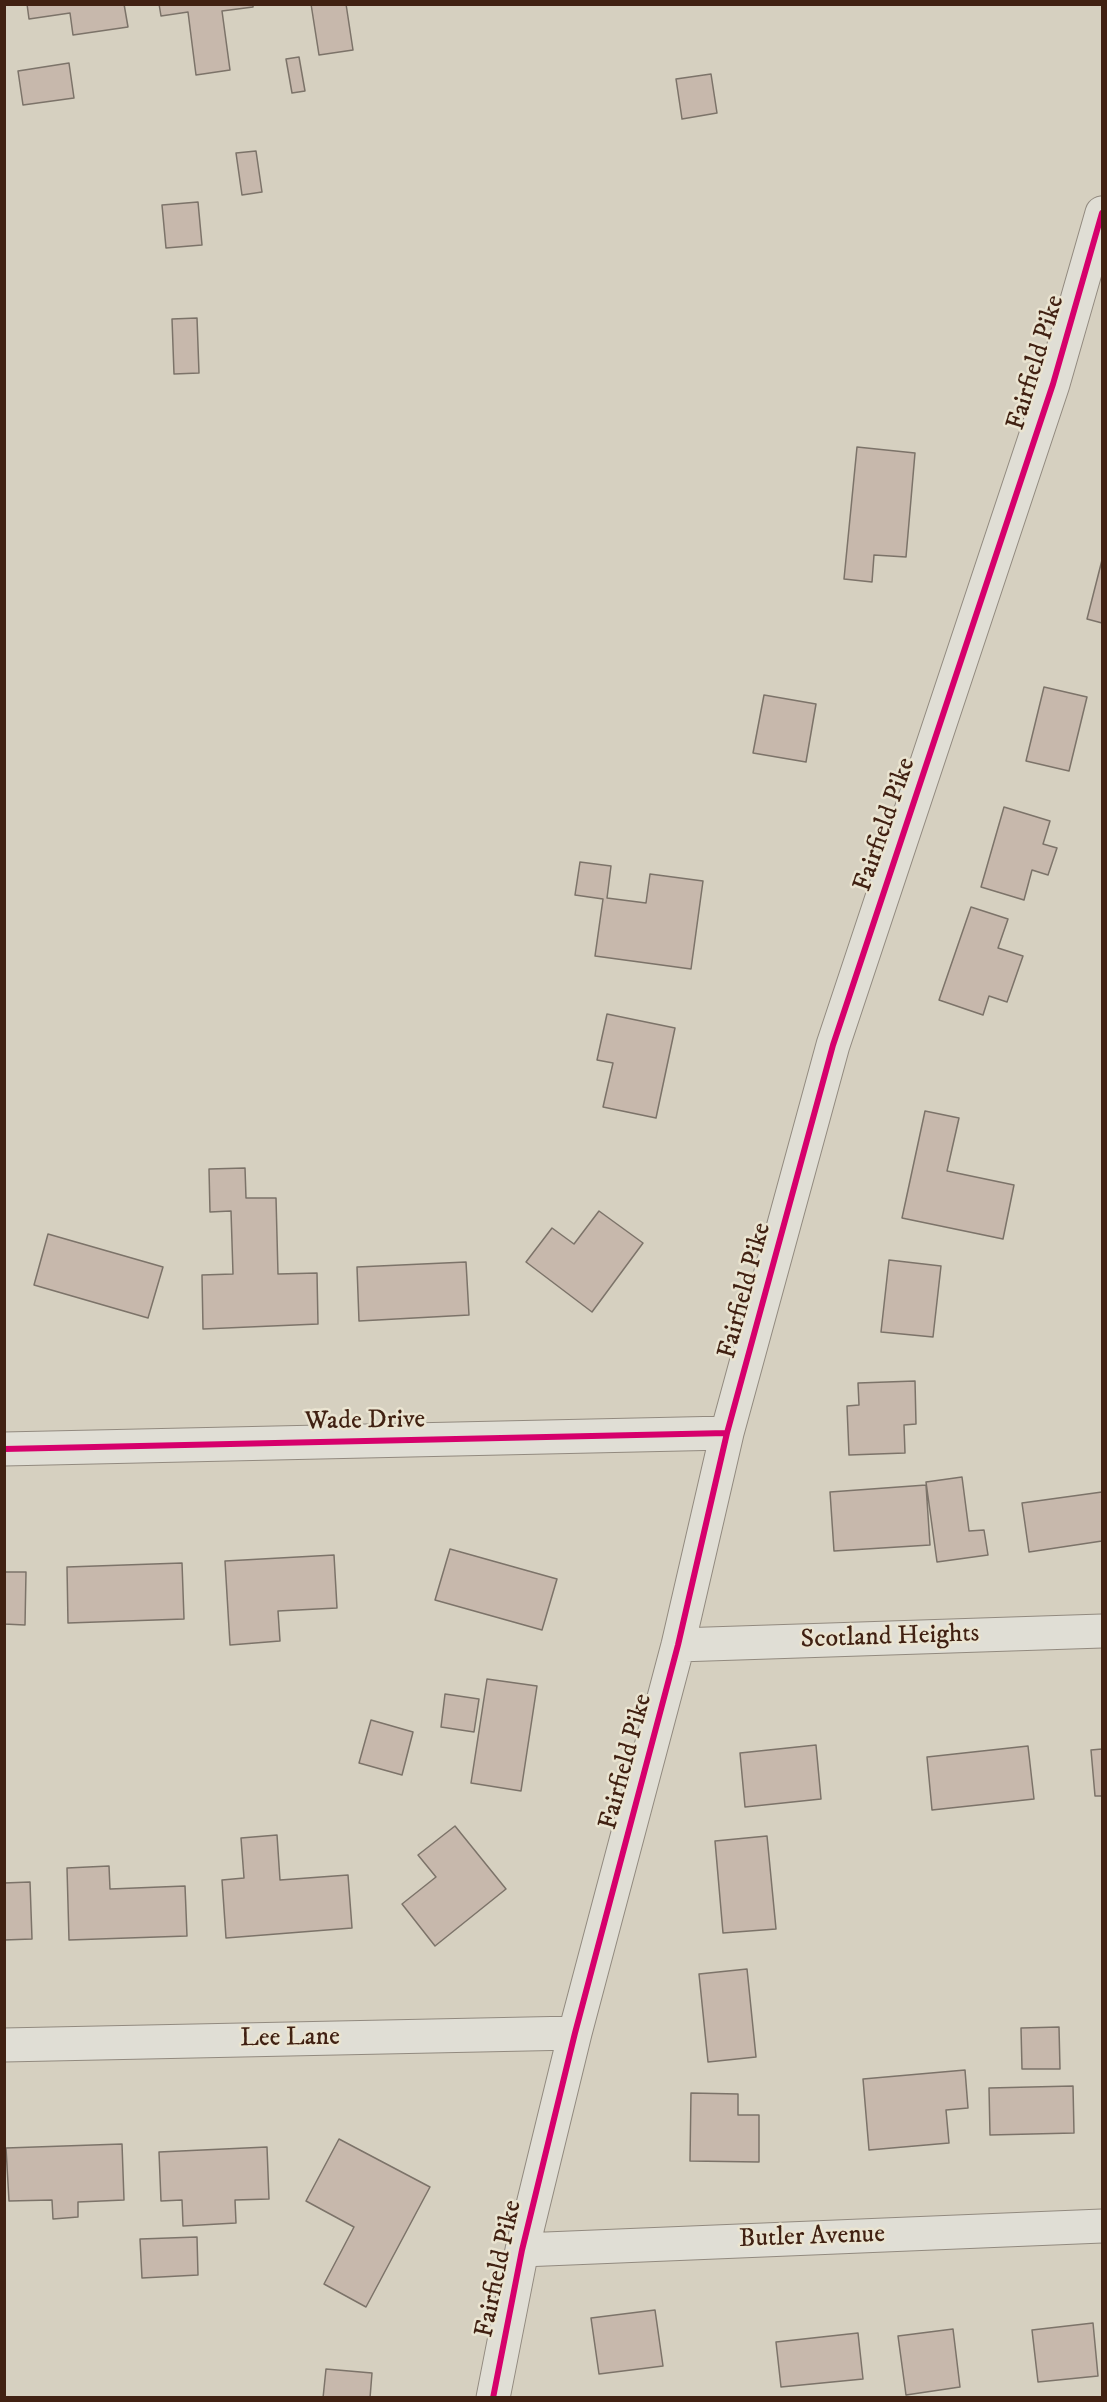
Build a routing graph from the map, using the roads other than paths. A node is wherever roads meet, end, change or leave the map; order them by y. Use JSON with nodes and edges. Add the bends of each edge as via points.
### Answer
{"nodes":[{"id":1,"x":1102,"y":213,"type":"edge"},
{"id":2,"x":727,"y":1433,"type":"junction"},
{"id":3,"x":4,"y":1449,"type":"edge"},
{"id":4,"x":1102,"y":1631,"type":"edge"},
{"id":5,"x":678,"y":1645,"type":"junction"},
{"id":6,"x":575,"y":2033,"type":"junction"},
{"id":7,"x":4,"y":2045,"type":"edge"},
{"id":8,"x":1102,"y":2226,"type":"edge"},
{"id":9,"x":522,"y":2250,"type":"junction"},
{"id":10,"x":493,"y":2397,"type":"edge"}],
"edges":[{"from":1,"to":2,"type":"street","name":"Fairfield Pike","via":[[1046,406],[833,1045]]},
{"from":2,"to":3,"type":"street","name":"Wade Drive"},
{"from":2,"to":5,"type":"street","name":"Fairfield Pike"},
{"from":4,"to":5,"type":"street","name":"Scotland Heights"},
{"from":5,"to":6,"type":"street","name":"Fairfield Pike"},
{"from":6,"to":7,"type":"street","name":"Lee Lane"},
{"from":6,"to":9,"type":"street","name":"Fairfield Pike"},
{"from":8,"to":9,"type":"street","name":"Butler Avenue"},
{"from":9,"to":10,"type":"street","name":"Fairfield Pike"}]}
